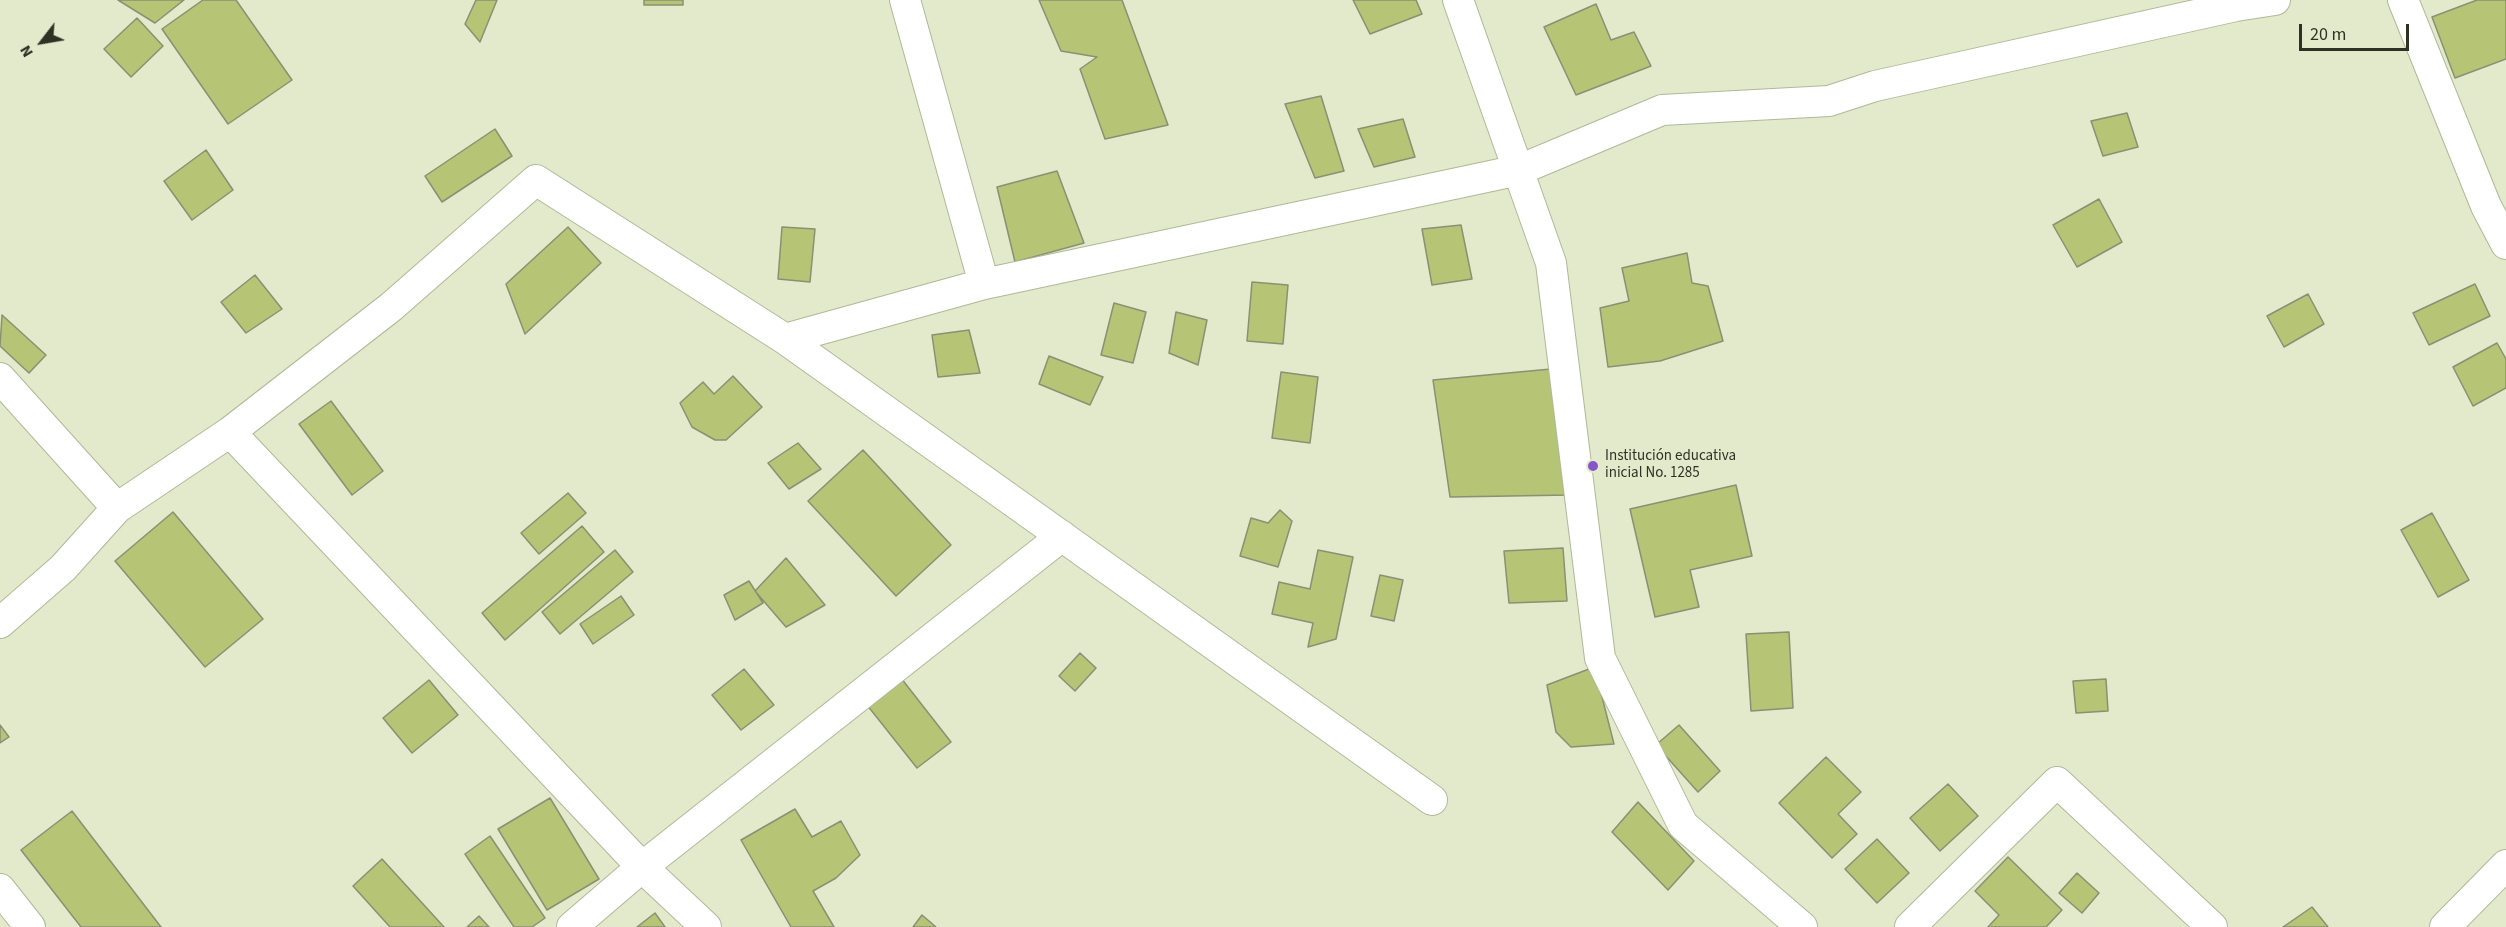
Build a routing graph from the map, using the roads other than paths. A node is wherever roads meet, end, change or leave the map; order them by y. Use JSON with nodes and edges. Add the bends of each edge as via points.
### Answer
{"nodes":[{"id":1,"x":905,"y":0,"type":"edge"},
{"id":2,"x":1458,"y":0,"type":"edge"},
{"id":3,"x":2275,"y":0,"type":"edge"},
{"id":4,"x":2403,"y":0,"type":"edge"},
{"id":5,"x":1519,"y":170,"type":"junction"},
{"id":6,"x":2496,"y":202,"type":"edge"},
{"id":7,"x":2506,"y":244,"type":"edge"},
{"id":8,"x":984,"y":284,"type":"junction"},
{"id":9,"x":785,"y":339,"type":"junction"},
{"id":10,"x":0,"y":378,"type":"edge"},
{"id":11,"x":230,"y":432,"type":"junction"},
{"id":12,"x":117,"y":508,"type":"junction"},
{"id":13,"x":1062,"y":536,"type":"junction"},
{"id":14,"x":0,"y":623,"type":"edge"},
{"id":15,"x":1432,"y":800,"type":"dead end"},
{"id":16,"x":2506,"y":864,"type":"edge"},
{"id":17,"x":642,"y":867,"type":"junction"},
{"id":18,"x":0,"y":889,"type":"edge"},
{"id":19,"x":30,"y":927,"type":"edge"},
{"id":20,"x":572,"y":927,"type":"edge"},
{"id":21,"x":706,"y":927,"type":"edge"},
{"id":22,"x":1802,"y":927,"type":"edge"},
{"id":23,"x":1910,"y":927,"type":"edge"},
{"id":24,"x":2212,"y":927,"type":"edge"},
{"id":25,"x":2445,"y":927,"type":"edge"}],
"edges":[{"from":1,"to":8,"type":"street"},
{"from":2,"to":5,"type":"street"},
{"from":3,"to":5,"type":"street","via":[[1875,86],[1829,101],[1662,110]]},
{"from":4,"to":6,"type":"street"},
{"from":5,"to":8,"type":"street"},
{"from":5,"to":22,"type":"street","via":[[1551,263],[1600,658],[1683,825]]},
{"from":6,"to":7,"type":"street"},
{"from":8,"to":9,"type":"street"},
{"from":9,"to":11,"type":"street","via":[[536,180],[391,307]]},
{"from":9,"to":13,"type":"street"},
{"from":10,"to":12,"type":"street"},
{"from":11,"to":12,"type":"street"},
{"from":11,"to":17,"type":"street"},
{"from":12,"to":14,"type":"street","via":[[63,568]]},
{"from":13,"to":15,"type":"street"},
{"from":13,"to":17,"type":"street"},
{"from":16,"to":25,"type":"street"},
{"from":17,"to":20,"type":"street"},
{"from":17,"to":21,"type":"street"},
{"from":18,"to":19,"type":"street"},
{"from":23,"to":24,"type":"street","via":[[2057,782]]}]}
